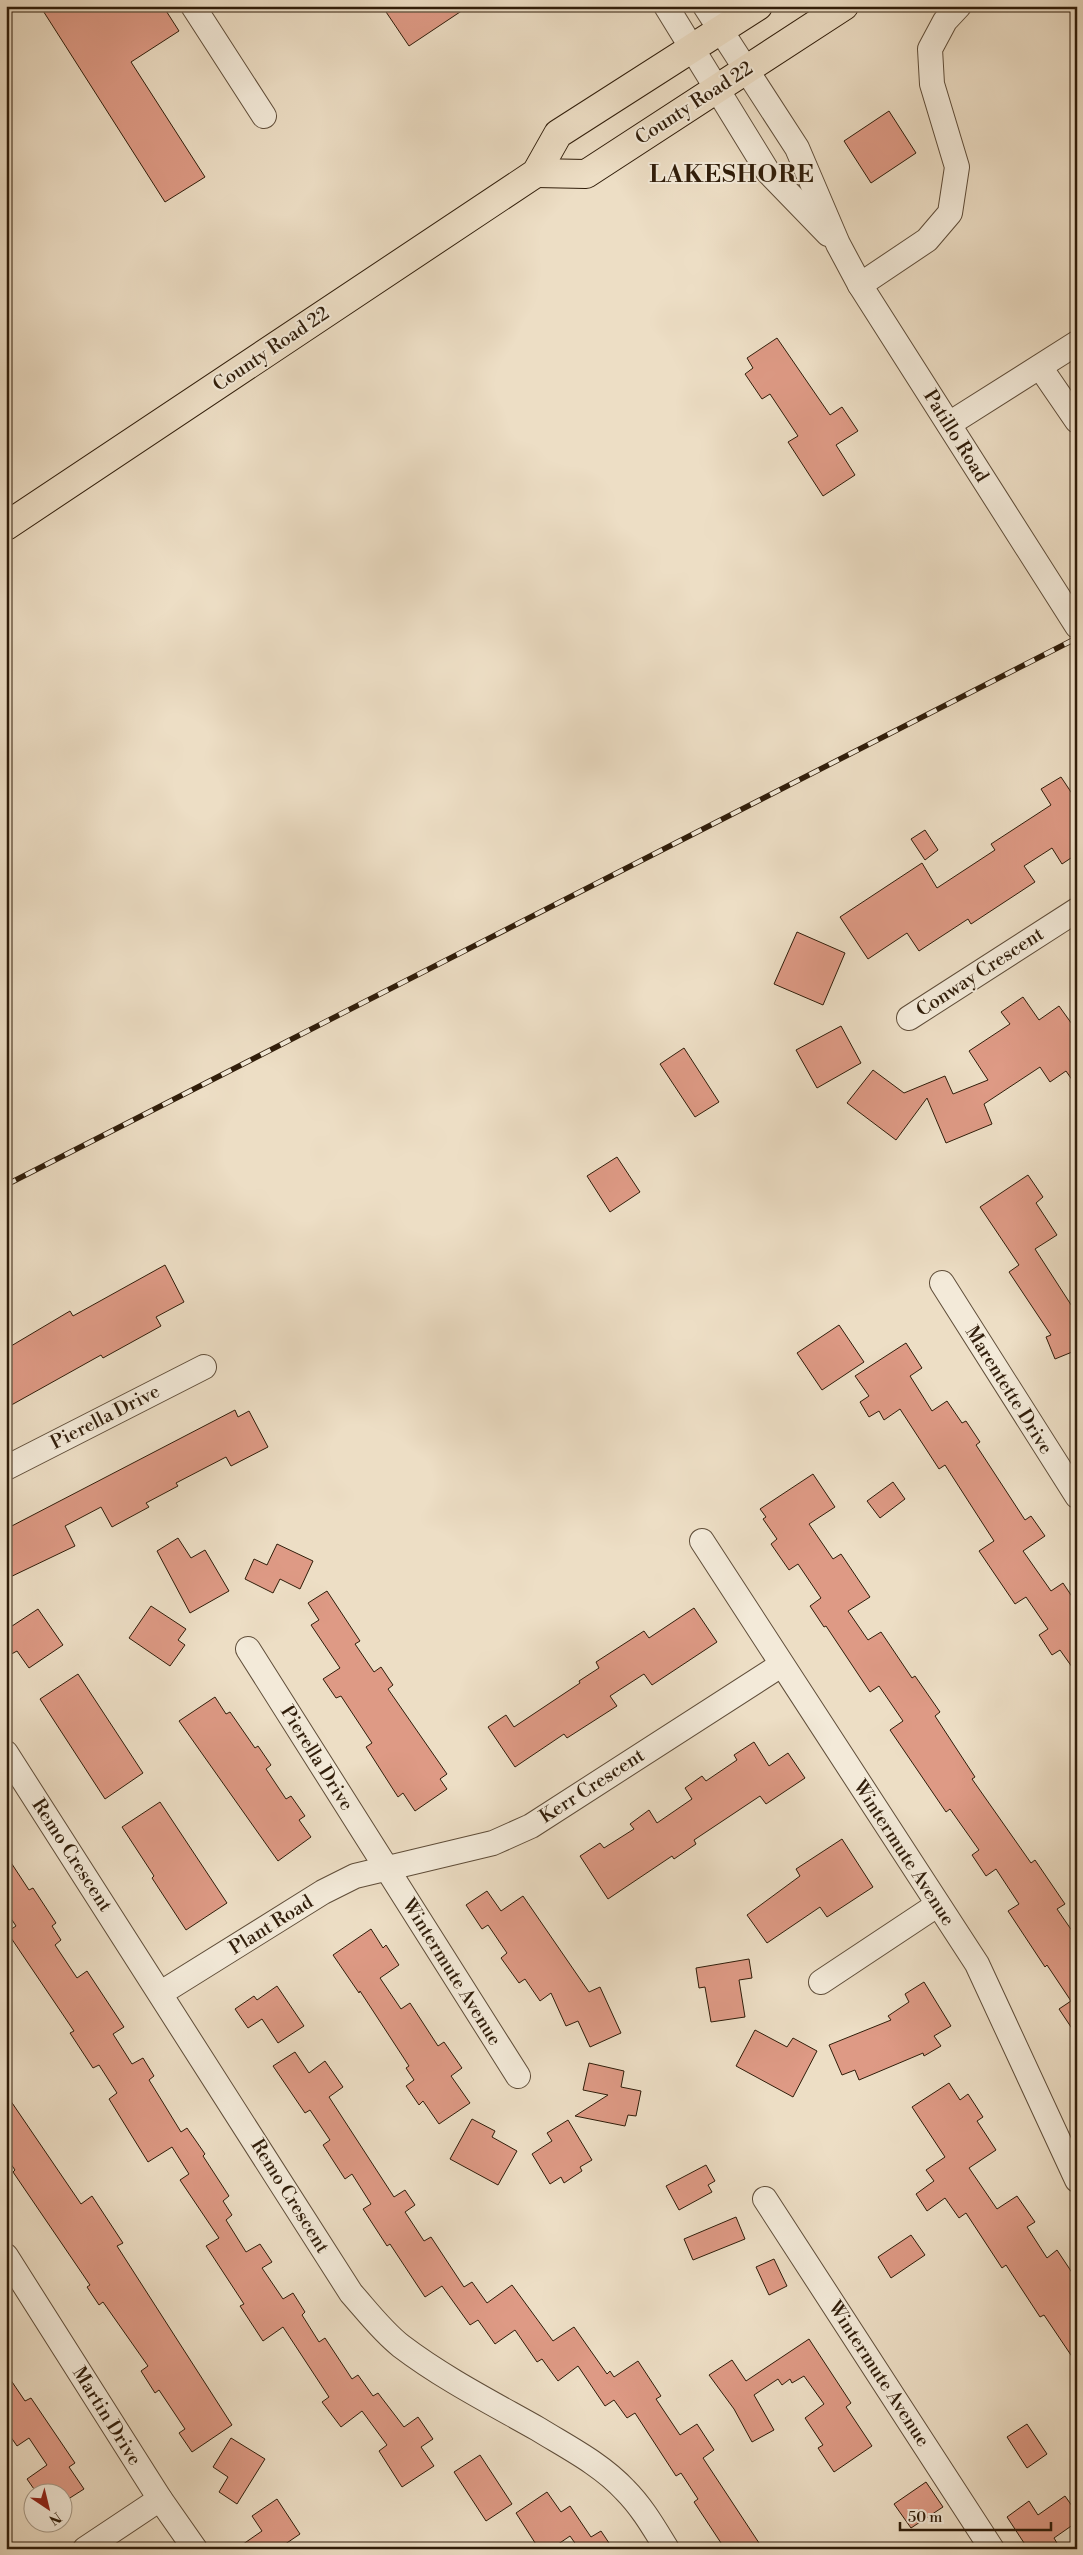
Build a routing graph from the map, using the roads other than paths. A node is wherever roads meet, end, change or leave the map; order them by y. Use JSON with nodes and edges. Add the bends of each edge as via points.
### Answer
{"nodes":[{"id":1,"x":193,"y":6,"type":"edge"},
{"id":2,"x":666,"y":6,"type":"edge"},
{"id":3,"x":705,"y":6,"type":"edge"},
{"id":4,"x":758,"y":6,"type":"edge"},
{"id":5,"x":844,"y":6,"type":"edge"},
{"id":6,"x":959,"y":6,"type":"edge"},
{"id":7,"x":721,"y":31,"type":"junction"},
{"id":8,"x":692,"y":48,"type":"junction"},
{"id":9,"x":746,"y":69,"type":"junction"},
{"id":10,"x":717,"y":88,"type":"junction"},
{"id":11,"x":264,"y":116,"type":"dead end"},
{"id":12,"x":536,"y":173,"type":"junction"},
{"id":13,"x":838,"y":244,"type":"junction"},
{"id":14,"x":860,"y":285,"type":"junction"},
{"id":15,"x":1077,"y":343,"type":"edge"},
{"id":16,"x":1040,"y":367,"type":"junction"},
{"id":17,"x":1077,"y":420,"type":"edge"},
{"id":18,"x":949,"y":424,"type":"junction"},
{"id":19,"x":6,"y":526,"type":"edge"},
{"id":20,"x":1077,"y":626,"type":"edge"},
{"id":21,"x":1077,"y":910,"type":"edge"},
{"id":22,"x":909,"y":1018,"type":"dead end"},
{"id":23,"x":942,"y":1283,"type":"dead end"},
{"id":24,"x":204,"y":1367,"type":"dead end"},
{"id":25,"x":6,"y":1468,"type":"edge"},
{"id":26,"x":1077,"y":1496,"type":"edge"},
{"id":27,"x":702,"y":1541,"type":"dead end"},
{"id":28,"x":248,"y":1649,"type":"dead end"},
{"id":29,"x":781,"y":1665,"type":"junction"},
{"id":30,"x":6,"y":1752,"type":"edge"},
{"id":31,"x":386,"y":1868,"type":"junction"},
{"id":32,"x":937,"y":1905,"type":"junction"},
{"id":33,"x":821,"y":1982,"type":"dead end"},
{"id":34,"x":161,"y":1993,"type":"junction"},
{"id":35,"x":518,"y":2076,"type":"dead end"},
{"id":36,"x":1077,"y":2180,"type":"edge"},
{"id":37,"x":765,"y":2199,"type":"dead end"},
{"id":38,"x":6,"y":2256,"type":"edge"},
{"id":39,"x":160,"y":2500,"type":"junction"},
{"id":40,"x":85,"y":2549,"type":"edge"},
{"id":41,"x":195,"y":2549,"type":"edge"},
{"id":42,"x":667,"y":2549,"type":"edge"},
{"id":43,"x":992,"y":2549,"type":"edge"}],
"edges":[{"from":1,"to":11,"type":"street"},
{"from":2,"to":8,"type":"street","name":"Patillo Road"},
{"from":3,"to":7,"type":"street","name":"Patillo Road"},
{"from":4,"to":7,"type":"main road","name":"County Road 22"},
{"from":5,"to":9,"type":"main road","name":"County Road 22"},
{"from":6,"to":14,"type":"street","via":[[945,21],[930,49],[932,84],[957,166],[950,213],[927,240]]},
{"from":7,"to":8,"type":"main road","name":"County Road 22"},
{"from":7,"to":9,"type":"street","name":"Patillo Road"},
{"from":8,"to":10,"type":"street","name":"Patillo Road"},
{"from":8,"to":12,"type":"main road","name":"County Road 22","via":[[558,134]]},
{"from":9,"to":10,"type":"main road","name":"County Road 22"},
{"from":9,"to":13,"type":"street","name":"Patillo Road","via":[[797,148]]},
{"from":10,"to":12,"type":"main road","name":"County Road 22","via":[[586,174]]},
{"from":10,"to":13,"type":"street","name":"Patillo Road","via":[[768,172]]},
{"from":12,"to":19,"type":"main road","name":"County Road 22"},
{"from":13,"to":14,"type":"street","name":"Patillo Road"},
{"from":14,"to":18,"type":"street","name":"Patillo Road"},
{"from":15,"to":16,"type":"street"},
{"from":16,"to":17,"type":"street"},
{"from":16,"to":18,"type":"street"},
{"from":18,"to":20,"type":"street","name":"Patillo Road"},
{"from":21,"to":22,"type":"street","name":"Conway Crescent"},
{"from":23,"to":26,"type":"street","name":"Marentette Drive"},
{"from":24,"to":25,"type":"street","name":"Pierella Drive"},
{"from":27,"to":29,"type":"street","name":"Wintermute Avenue"},
{"from":28,"to":31,"type":"street","name":"Pierella Drive"},
{"from":29,"to":31,"type":"street","name":"Kerr Crescent","via":[[531,1826],[493,1843]]},
{"from":29,"to":32,"type":"street","name":"Wintermute Avenue"},
{"from":30,"to":34,"type":"street","name":"Remo Crescent"},
{"from":31,"to":34,"type":"street","name":"Plant Road","via":[[355,1876],[323,1892]]},
{"from":31,"to":35,"type":"street","name":"Wintermute Avenue"},
{"from":32,"to":33,"type":"street"},
{"from":32,"to":36,"type":"street","name":"Wintermute Avenue","via":[[977,1964]]},
{"from":34,"to":42,"type":"street","name":"Remo Crescent","via":[[351,2293],[374,2321],[431,2367],[576,2452],[607,2474],[642,2509]]},
{"from":37,"to":43,"type":"street","name":"Wintermute Avenue"},
{"from":38,"to":39,"type":"street","name":"Martin Drive"},
{"from":39,"to":40,"type":"street"},
{"from":39,"to":41,"type":"street"}]}
